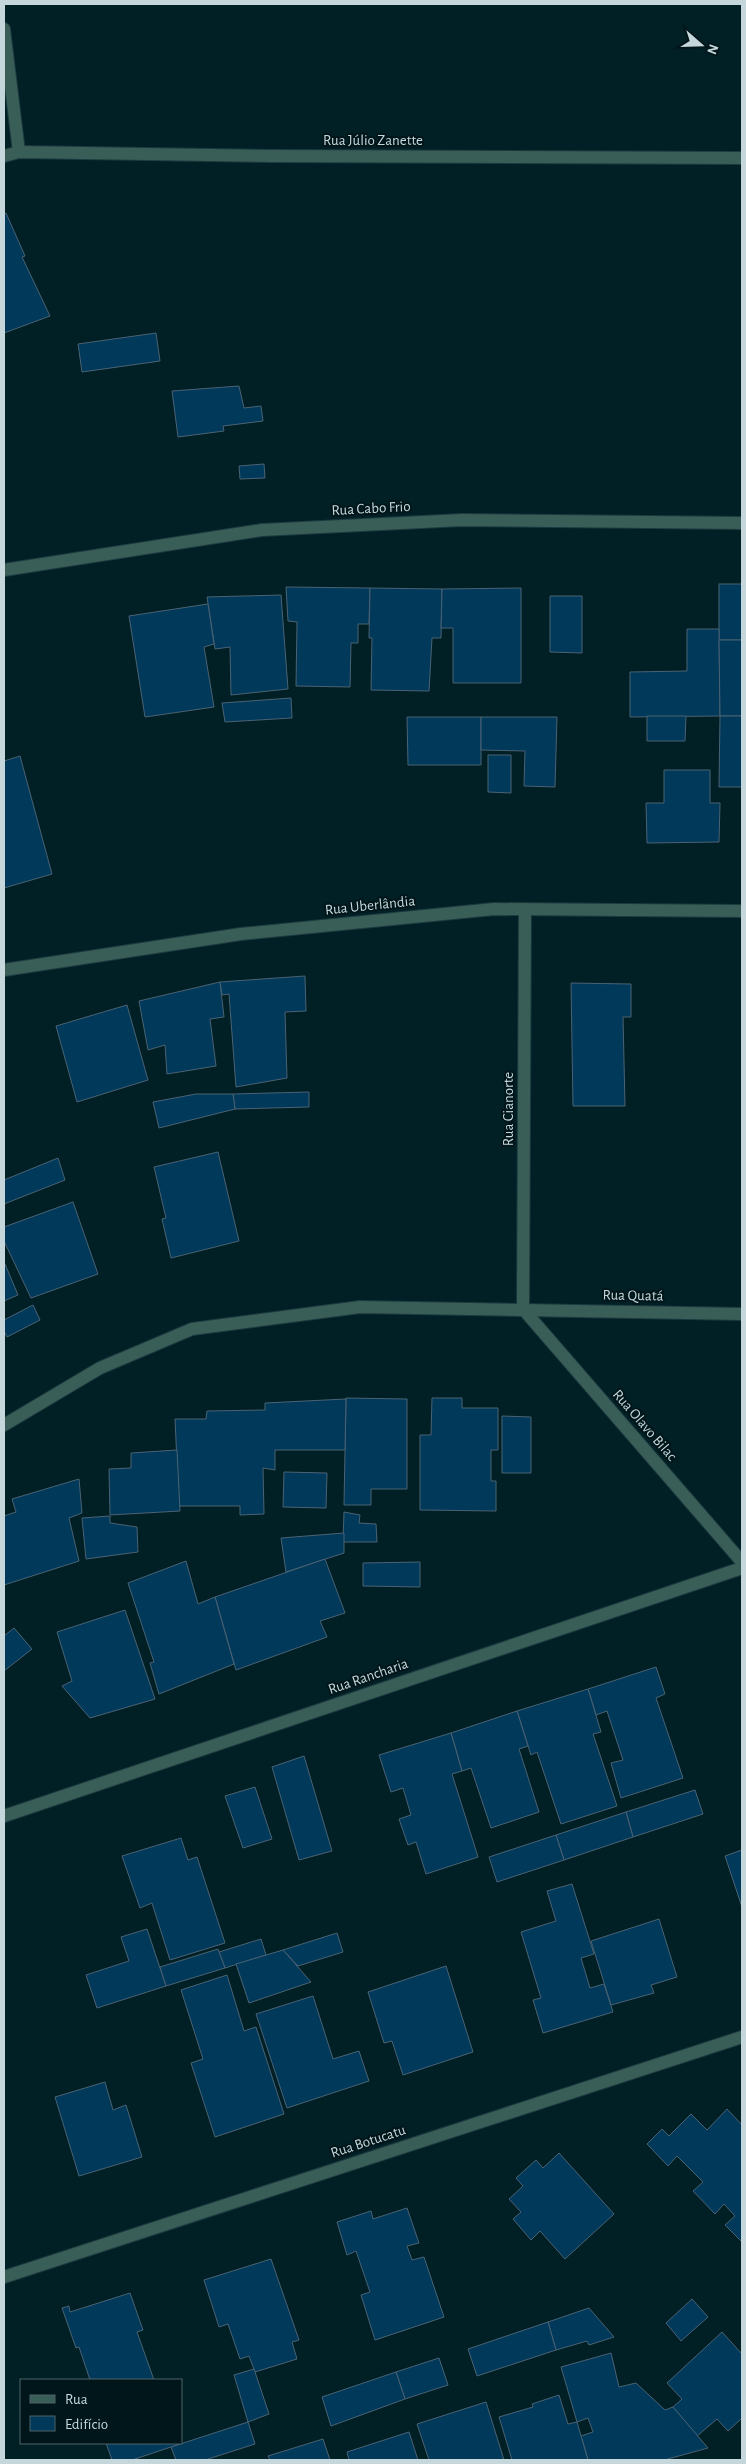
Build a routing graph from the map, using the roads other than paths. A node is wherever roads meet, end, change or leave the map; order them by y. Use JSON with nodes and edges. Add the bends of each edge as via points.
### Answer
{"nodes":[{"id":1,"x":4,"y":29,"type":"edge"},
{"id":2,"x":18,"y":152,"type":"junction"},
{"id":3,"x":4,"y":156,"type":"edge"},
{"id":4,"x":742,"y":158,"type":"edge"},
{"id":5,"x":742,"y":523,"type":"edge"},
{"id":6,"x":4,"y":570,"type":"edge"},
{"id":7,"x":525,"y":909,"type":"junction"},
{"id":8,"x":742,"y":911,"type":"edge"},
{"id":9,"x":4,"y":970,"type":"edge"},
{"id":10,"x":523,"y":1309,"type":"junction"},
{"id":11,"x":742,"y":1314,"type":"edge"},
{"id":12,"x":4,"y":1425,"type":"edge"},
{"id":13,"x":742,"y":1562,"type":"edge"},
{"id":14,"x":742,"y":1568,"type":"edge"},
{"id":15,"x":4,"y":1816,"type":"edge"},
{"id":16,"x":742,"y":2037,"type":"edge"},
{"id":17,"x":4,"y":2276,"type":"edge"}],
"edges":[{"from":1,"to":2,"type":"street"},
{"from":2,"to":3,"type":"street","name":"Rua Júlio Zanette"},
{"from":2,"to":4,"type":"street","name":"Rua Júlio Zanette"},
{"from":5,"to":6,"type":"street","name":"Rua Cabo Frio","via":[[462,520],[262,530]]},
{"from":7,"to":8,"type":"street","name":"Rua Uberlândia"},
{"from":7,"to":9,"type":"street","name":"Rua Uberlândia","via":[[494,909],[241,934]]},
{"from":7,"to":10,"type":"street","name":"Rua Cianorte"},
{"from":10,"to":11,"type":"street","name":"Rua Quatá"},
{"from":10,"to":12,"type":"street","name":"Rua Quatá","via":[[360,1307],[192,1329],[100,1368]]},
{"from":10,"to":13,"type":"street","name":"Rua Olavo Bilac"},
{"from":14,"to":15,"type":"street","name":"Rua Rancharia"},
{"from":16,"to":17,"type":"street","name":"Rua Botucatu"}]}
